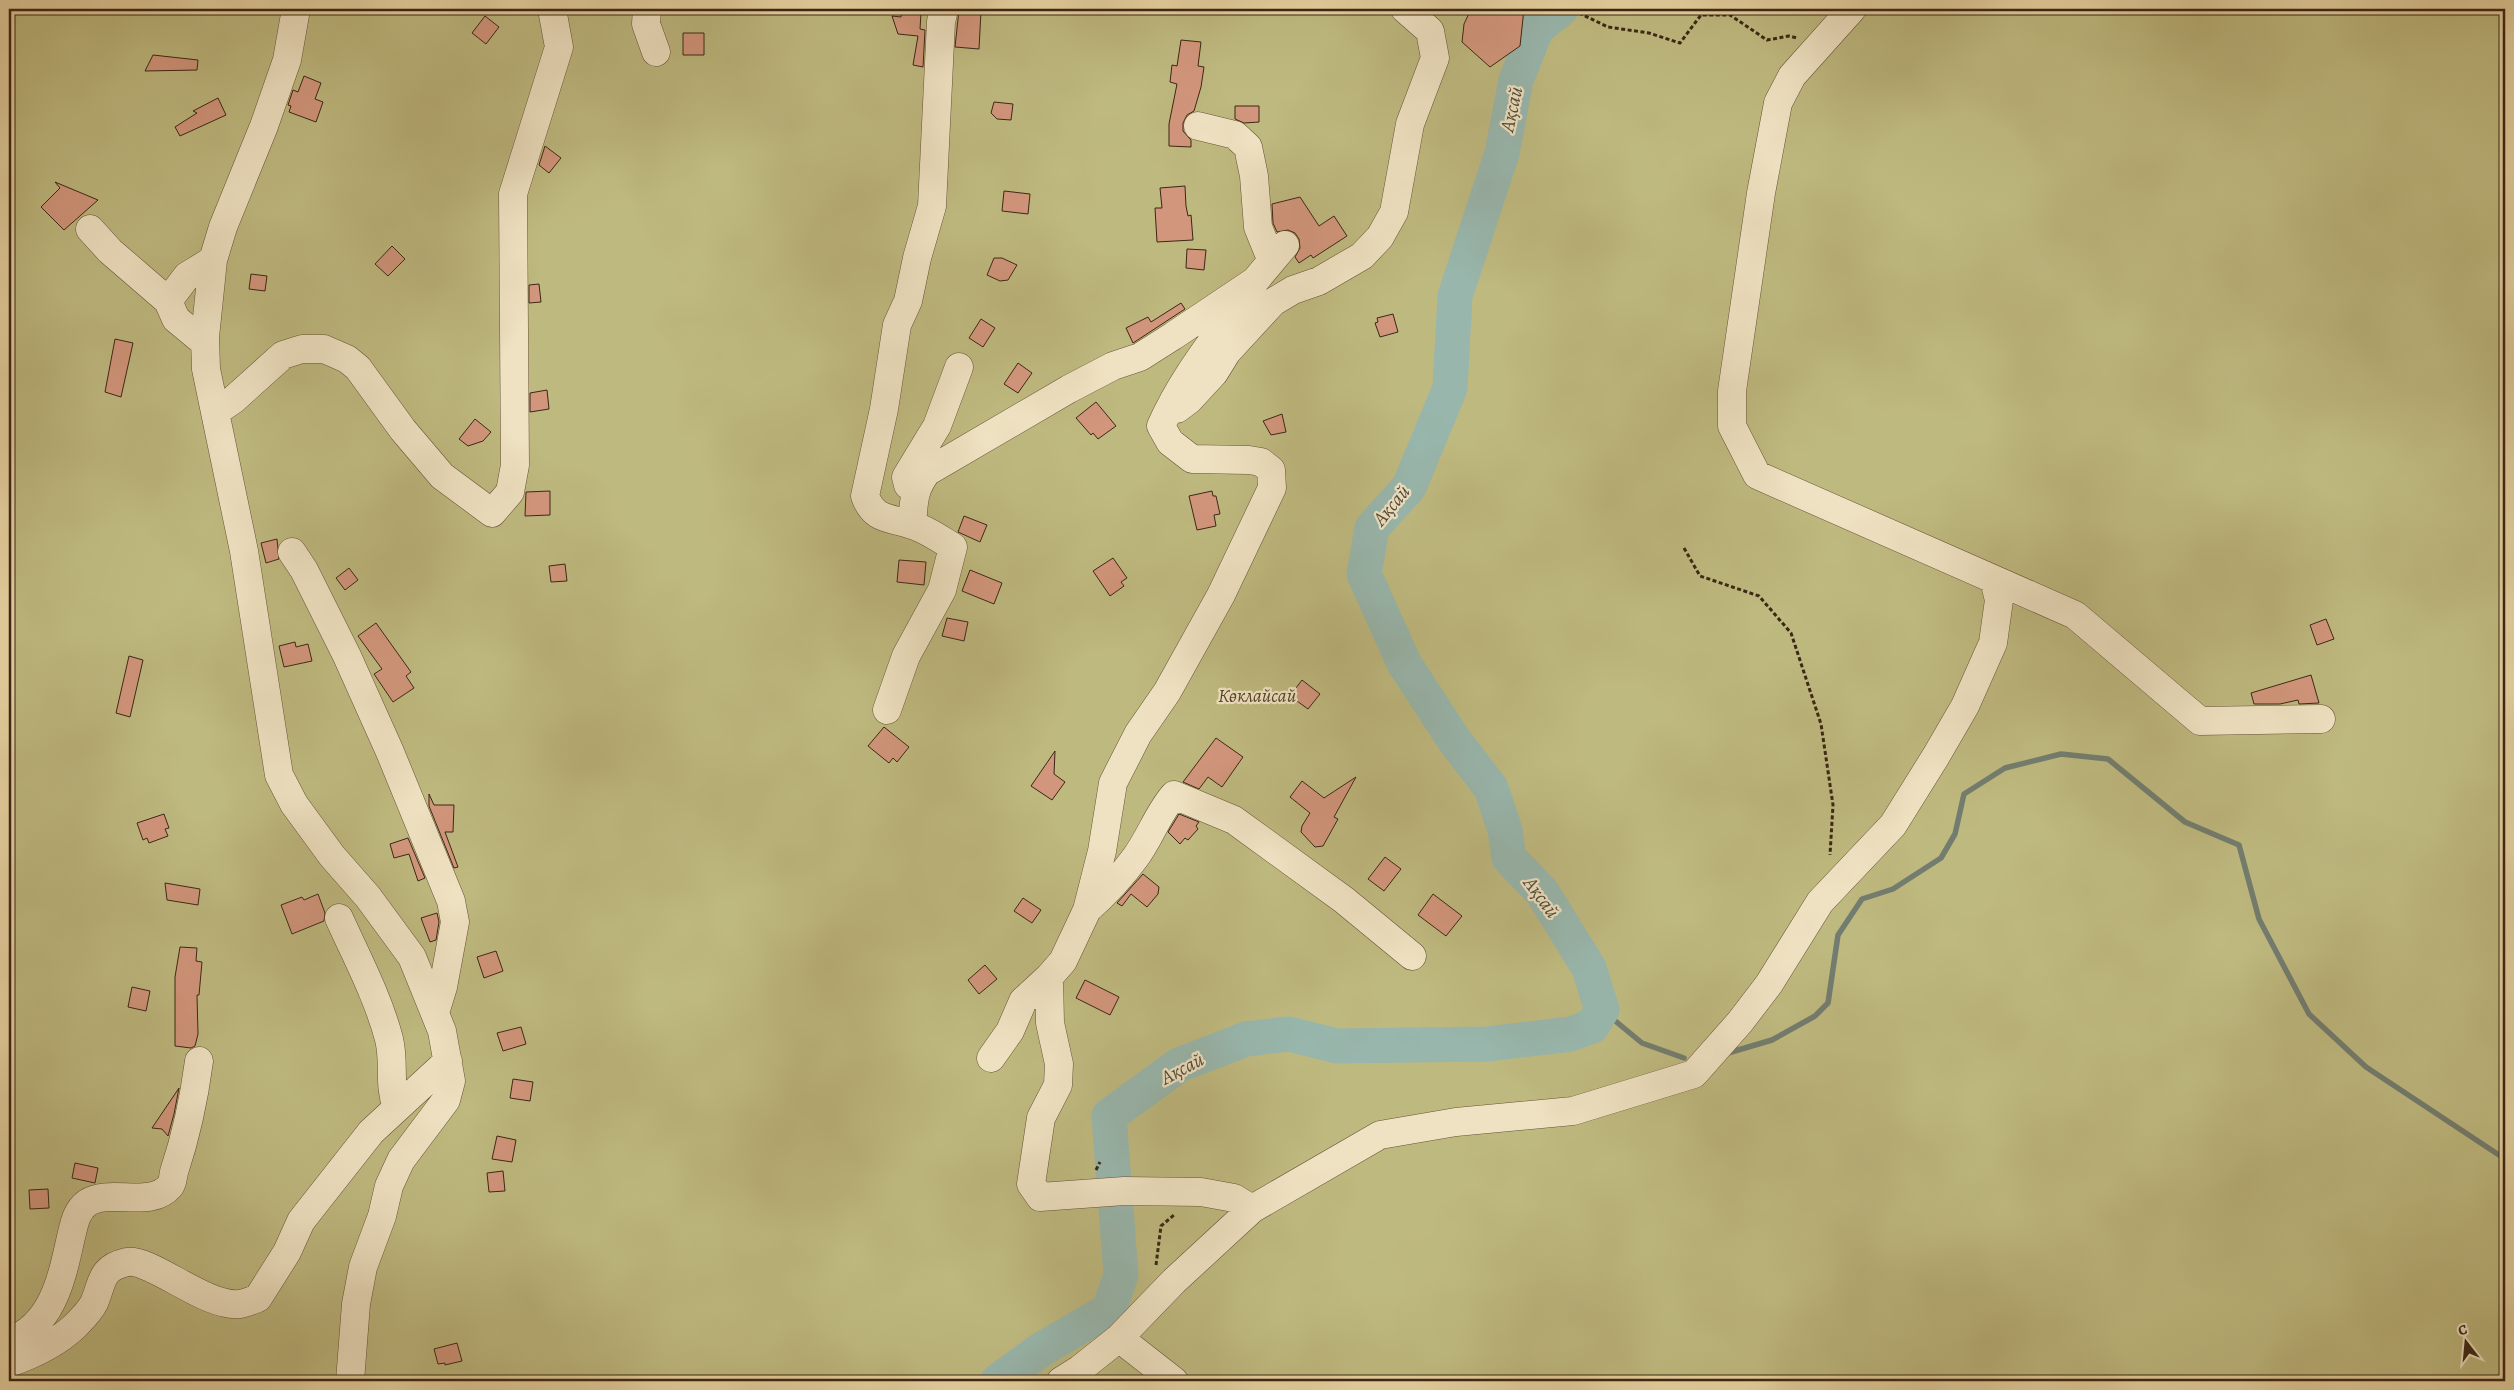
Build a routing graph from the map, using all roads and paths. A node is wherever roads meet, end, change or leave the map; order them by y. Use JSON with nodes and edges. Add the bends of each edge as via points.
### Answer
{"nodes":[{"id":1,"x":296,"y":9,"type":"edge"},
{"id":2,"x":552,"y":9,"type":"edge"},
{"id":3,"x":646,"y":9,"type":"edge"},
{"id":4,"x":944,"y":9,"type":"edge"},
{"id":5,"x":1405,"y":9,"type":"edge"},
{"id":6,"x":1852,"y":9,"type":"edge"},
{"id":7,"x":1579,"y":13,"type":"dead end"},
{"id":8,"x":1819,"y":46,"type":"junction"},
{"id":9,"x":656,"y":52,"type":"dead end"},
{"id":10,"x":1198,"y":126,"type":"dead end"},
{"id":11,"x":90,"y":230,"type":"dead end"},
{"id":12,"x":213,"y":260,"type":"junction"},
{"id":13,"x":1254,"y":281,"type":"junction"},
{"id":14,"x":168,"y":302,"type":"junction"},
{"id":15,"x":205,"y":343,"type":"junction"},
{"id":16,"x":959,"y":367,"type":"dead end"},
{"id":17,"x":215,"y":412,"type":"junction"},
{"id":18,"x":1166,"y":417,"type":"junction"},
{"id":19,"x":914,"y":494,"type":"junction"},
{"id":20,"x":912,"y":525,"type":"junction"},
{"id":21,"x":1684,"y":548,"type":"dead end"},
{"id":22,"x":292,"y":552,"type":"dead end"},
{"id":23,"x":1994,"y":580,"type":"junction"},
{"id":24,"x":887,"y":710,"type":"dead end"},
{"id":25,"x":2321,"y":719,"type":"dead end"},
{"id":26,"x":1830,"y":857,"type":"dead end"},
{"id":27,"x":1087,"y":910,"type":"junction"},
{"id":28,"x":339,"y":918,"type":"dead end"},
{"id":29,"x":1412,"y":956,"type":"dead end"},
{"id":30,"x":1050,"y":977,"type":"junction"},
{"id":31,"x":434,"y":1013,"type":"junction"},
{"id":32,"x":991,"y":1058,"type":"dead end"},
{"id":33,"x":199,"y":1061,"type":"dead end"},
{"id":34,"x":448,"y":1062,"type":"junction"},
{"id":35,"x":397,"y":1108,"type":"junction"},
{"id":36,"x":1201,"y":1192,"type":"junction"},
{"id":37,"x":1252,"y":1209,"type":"junction"},
{"id":38,"x":1151,"y":1303,"type":"junction"},
{"id":39,"x":1118,"y":1338,"type":"junction"},
{"id":40,"x":9,"y":1341,"type":"edge"},
{"id":41,"x":9,"y":1363,"type":"edge"},
{"id":42,"x":350,"y":1381,"type":"edge"},
{"id":43,"x":1061,"y":1381,"type":"edge"},
{"id":44,"x":1174,"y":1381,"type":"edge"}],
"edges":[{"from":1,"to":12,"type":"street","via":[[287,60]]},
{"from":2,"to":17,"type":"street","via":[[559,47],[513,194],[515,465],[510,492],[492,513],[442,476],[403,430],[358,368],[324,349],[302,349],[283,355]]},
{"from":3,"to":9,"type":"street","via":[[646,24]]},
{"from":4,"to":20,"type":"street","via":[[932,206],[908,301],[897,325],[884,409],[865,496],[869,508],[879,515]]},
{"from":5,"to":18,"type":"street","via":[[1430,31],[1435,58],[1410,124],[1394,212],[1380,238],[1362,256],[1273,302],[1189,400]]},
{"from":6,"to":8,"type":"street"},
{"from":7,"to":8,"type":"path","via":[[1608,27],[1649,33],[1680,43],[1701,14],[1730,15],[1767,40],[1789,36]]},
{"from":8,"to":23,"type":"street","via":[[1792,76],[1778,103],[1746,292],[1732,391],[1732,426],[1757,475]]},
{"from":10,"to":13,"type":"street","via":[[1236,135],[1248,147],[1258,227],[1278,252]]},
{"from":11,"to":14,"type":"street"},
{"from":12,"to":14,"type":"street","via":[[187,276]]},
{"from":12,"to":15,"type":"street"},
{"from":13,"to":18,"type":"street","via":[[1190,370]]},
{"from":13,"to":19,"type":"street","via":[[1140,357],[1113,366],[1069,389],[944,460],[927,472]]},
{"from":14,"to":15,"type":"street","via":[[176,319]]},
{"from":15,"to":17,"type":"street","via":[[206,369]]},
{"from":16,"to":19,"type":"street","via":[[937,426],[906,477]]},
{"from":17,"to":31,"type":"street","via":[[244,551],[279,775],[294,804],[412,958]]},
{"from":18,"to":27,"type":"street","via":[[1161,426],[1170,442],[1192,459],[1230,458],[1261,462],[1271,470],[1272,488],[1221,595],[1167,692],[1138,734],[1114,782]]},
{"from":19,"to":20,"type":"street"},
{"from":20,"to":24,"type":"street","via":[[953,547],[942,590],[906,656]]},
{"from":21,"to":26,"type":"path","via":[[1700,576],[1759,596],[1791,633],[1821,724],[1833,805]]},
{"from":22,"to":31,"type":"street","via":[[347,656],[451,901],[455,922],[443,987]]},
{"from":23,"to":25,"type":"street","via":[[2075,615],[2200,721]]},
{"from":23,"to":37,"type":"street","via":[[1999,600],[1993,643],[1965,706],[1893,825],[1820,902],[1769,984],[1694,1074],[1573,1110],[1456,1122],[1380,1135]]},
{"from":27,"to":29,"type":"street","via":[[1135,858],[1174,795],[1234,820],[1344,900]]},
{"from":27,"to":30,"type":"street","via":[[1062,961]]},
{"from":28,"to":35,"type":"street","via":[[380,1007],[390,1042],[390,1092]]},
{"from":30,"to":32,"type":"street","via":[[1023,1000],[1010,1031]]},
{"from":30,"to":36,"type":"street","via":[[1050,1023],[1059,1064],[1058,1085],[1041,1118],[1031,1184],[1040,1197],[1114,1192]]},
{"from":31,"to":34,"type":"street","via":[[442,1031]]},
{"from":33,"to":40,"type":"street","via":[[183,1146],[171,1185],[162,1193],[99,1198],[86,1204],[76,1216],[59,1290],[34,1328]]},
{"from":34,"to":35,"type":"street"},
{"from":34,"to":42,"type":"street","via":[[451,1081],[446,1100],[401,1160],[389,1186],[364,1267],[356,1304]]},
{"from":35,"to":41,"type":"street","via":[[371,1132],[302,1221],[258,1298],[240,1304],[221,1300],[194,1291],[141,1264],[130,1262],[114,1266],[102,1277],[94,1304],[74,1326],[53,1342]]},
{"from":36,"to":37,"type":"street","via":[[1234,1198]]},
{"from":36,"to":38,"type":"path","via":[[1161,1226]]},
{"from":37,"to":38,"type":"street"},
{"from":38,"to":39,"type":"street"},
{"from":39,"to":43,"type":"street"},
{"from":39,"to":44,"type":"street"}]}
